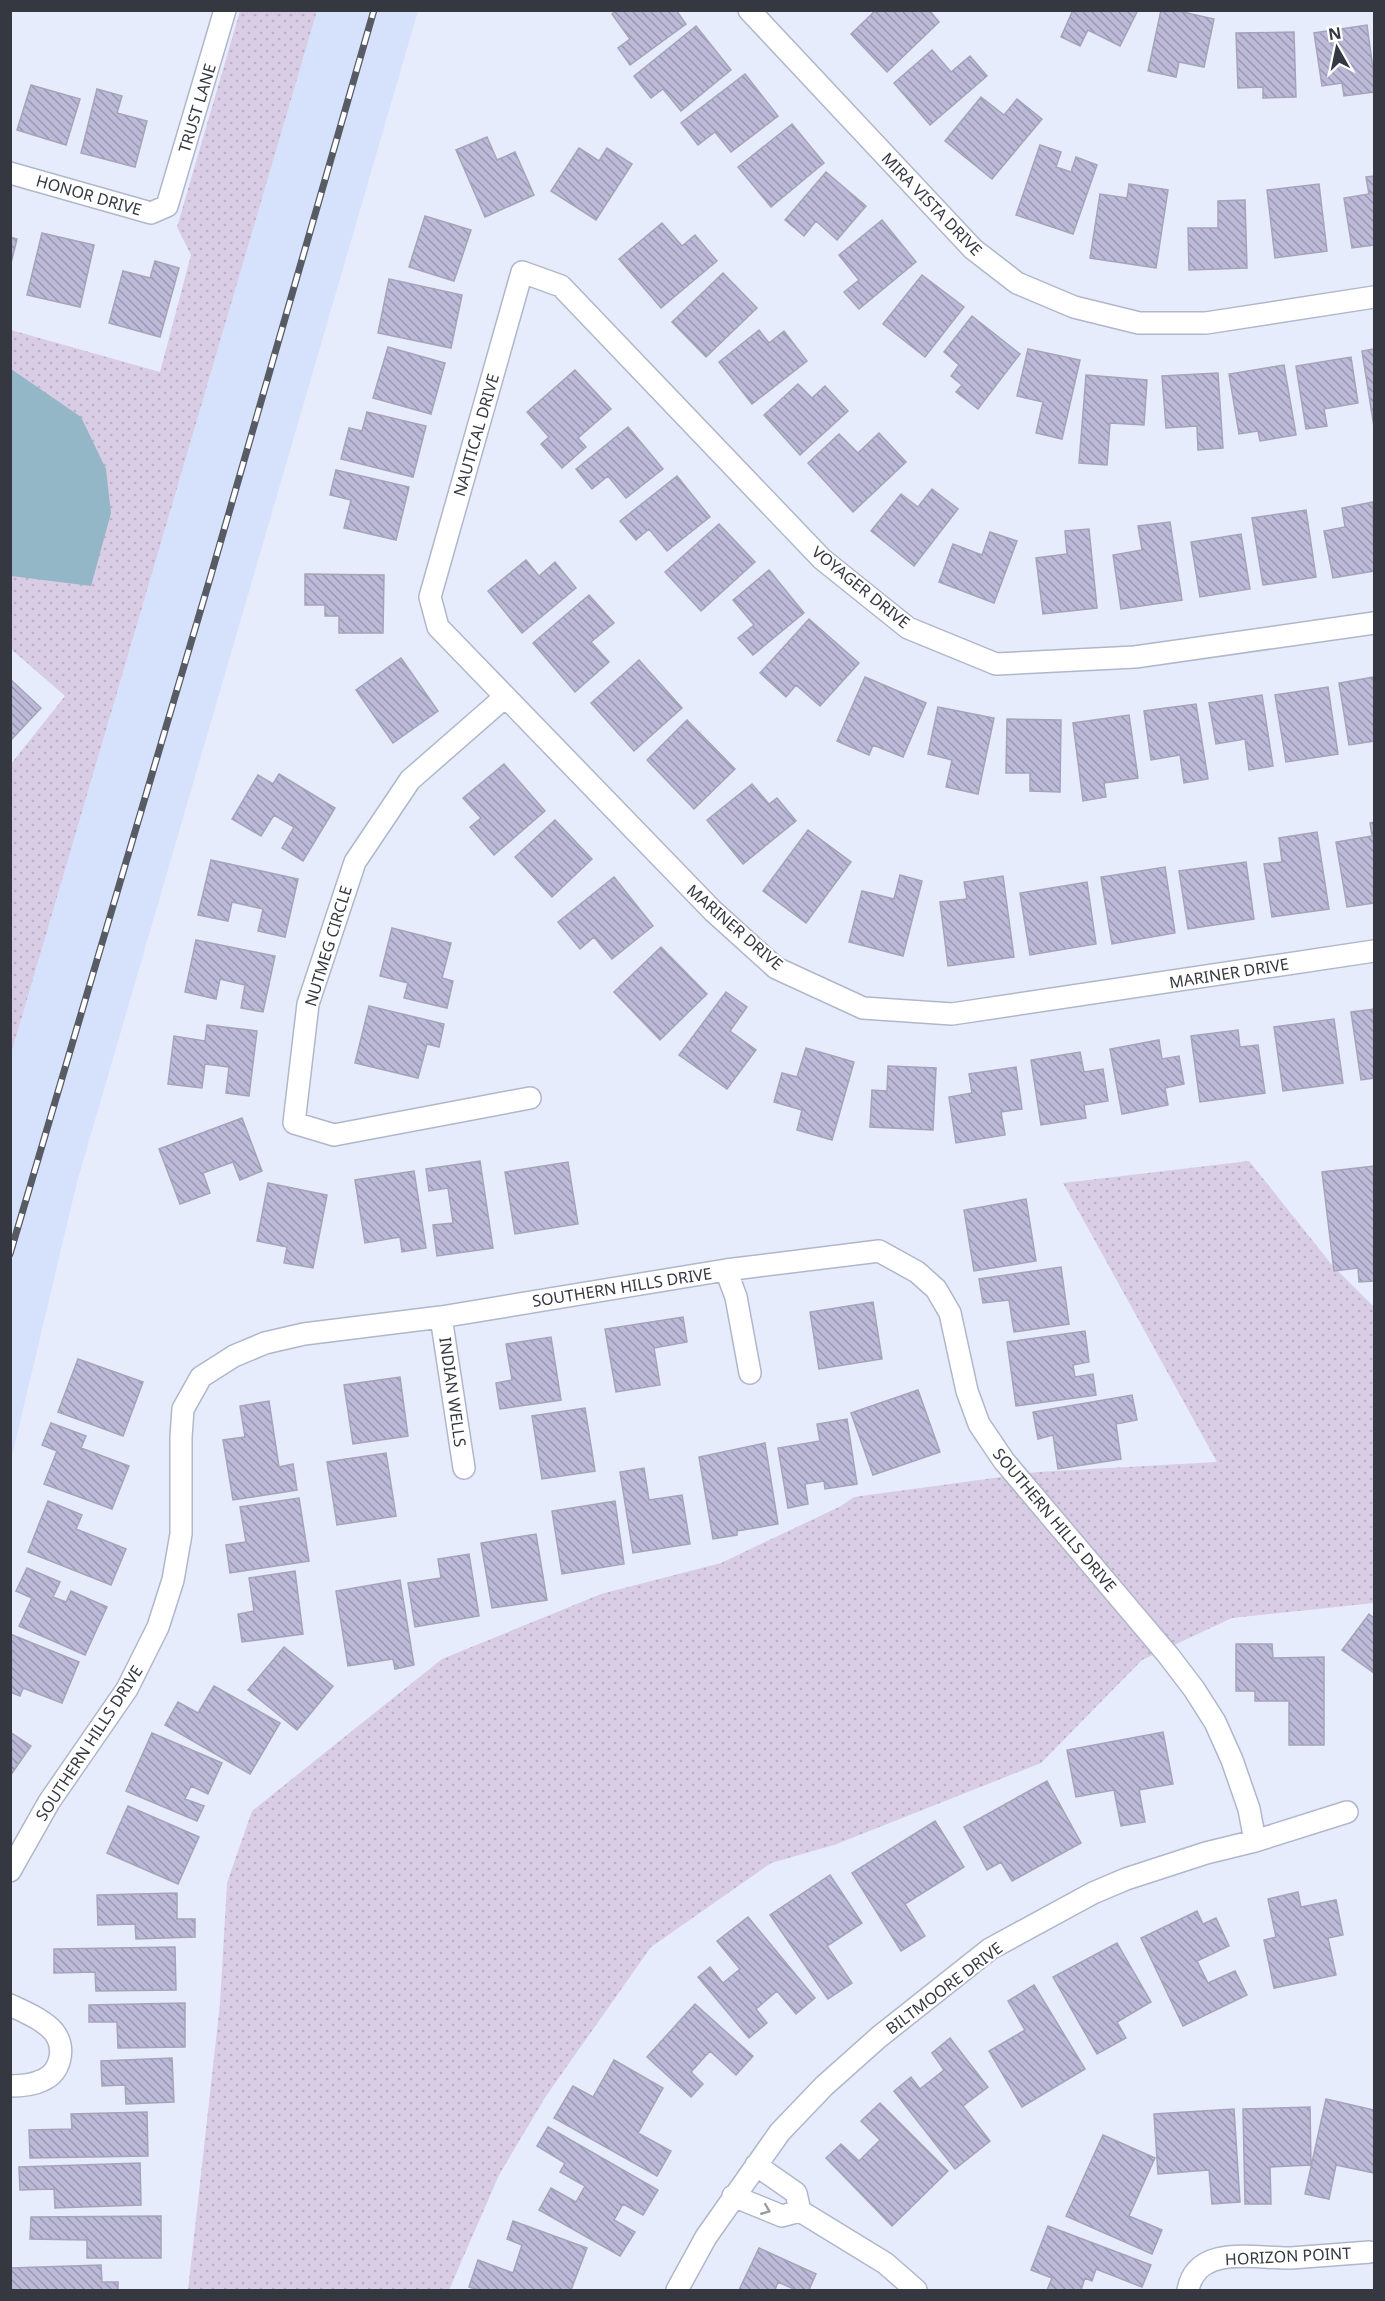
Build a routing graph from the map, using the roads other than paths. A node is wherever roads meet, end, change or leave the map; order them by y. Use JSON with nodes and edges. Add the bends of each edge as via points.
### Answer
{"nodes":[{"id":1,"x":225,"y":10,"type":"edge"},
{"id":2,"x":749,"y":10,"type":"edge"},
{"id":3,"x":10,"y":173,"type":"edge"},
{"id":4,"x":167,"y":206,"type":"joint"},
{"id":5,"x":522,"y":272,"type":"joint"},
{"id":6,"x":1374,"y":297,"type":"edge"},
{"id":7,"x":430,"y":597,"type":"joint"},
{"id":8,"x":1374,"y":623,"type":"edge"},
{"id":9,"x":505,"y":697,"type":"junction"},
{"id":10,"x":1374,"y":951,"type":"edge"},
{"id":11,"x":530,"y":1098,"type":"dead end"},
{"id":12,"x":726,"y":1270,"type":"junction"},
{"id":13,"x":441,"y":1317,"type":"junction"},
{"id":14,"x":750,"y":1373,"type":"dead end"},
{"id":15,"x":464,"y":1468,"type":"dead end"},
{"id":16,"x":1347,"y":1812,"type":"dead end"},
{"id":17,"x":1255,"y":1841,"type":"junction"},
{"id":18,"x":10,"y":1871,"type":"edge"},
{"id":19,"x":10,"y":2005,"type":"edge"},
{"id":20,"x":10,"y":2086,"type":"edge"},
{"id":21,"x":756,"y":2165,"type":"junction"},
{"id":22,"x":733,"y":2196,"type":"junction"},
{"id":23,"x":800,"y":2211,"type":"junction"},
{"id":24,"x":1370,"y":2252,"type":"dead end"},
{"id":25,"x":677,"y":2290,"type":"edge"},
{"id":26,"x":916,"y":2290,"type":"edge"},
{"id":27,"x":1188,"y":2290,"type":"edge"}],
"edges":[{"from":1,"to":4,"type":"street","name":"TRUST LANE"},
{"from":2,"to":6,"type":"street","name":"MIRA VISTA DRIVE","via":[[973,249],[1017,283],[1074,308],[1139,323],[1206,323]]},
{"from":3,"to":4,"type":"street","name":"HONOR DRIVE","via":[[150,213]]},
{"from":5,"to":7,"type":"street","name":"NAUTICAL DRIVE"},
{"from":5,"to":8,"type":"street","name":"VOYAGER DRIVE","via":[[561,286],[822,559],[908,628],[996,664],[1135,657]]},
{"from":7,"to":9,"type":"street","name":"MARINER DRIVE","via":[[438,627]]},
{"from":9,"to":10,"type":"street","name":"MARINER DRIVE","via":[[712,911],[776,968],[863,1008],[952,1014]]},
{"from":9,"to":11,"type":"street","name":"NUTMEG CIRCLE","via":[[410,780],[355,862],[308,1004],[294,1124],[334,1135]]},
{"from":12,"to":13,"type":"street","name":"SOUTHERN HILLS DRIVE"},
{"from":12,"to":14,"type":"street","via":[[736,1297]]},
{"from":12,"to":17,"type":"street","name":"SOUTHERN HILLS DRIVE","via":[[879,1251],[917,1272],[936,1289],[950,1313],[967,1391],[979,1424],[1004,1461],[1194,1689],[1232,1760]]},
{"from":13,"to":15,"type":"street","name":"INDIAN WELLS"},
{"from":13,"to":18,"type":"street","name":"SOUTHERN HILLS DRIVE","via":[[304,1334],[265,1343],[234,1356],[201,1377],[183,1409],[182,1534],[158,1627],[127,1689],[49,1802]]},
{"from":16,"to":17,"type":"street","name":"BILTMOORE DRIVE"},
{"from":17,"to":21,"type":"street","name":"BILTMOORE DRIVE","via":[[1126,1879],[990,1949],[824,2086],[780,2132]]},
{"from":19,"to":20,"type":"street","via":[[52,2031],[61,2055],[55,2070],[43,2080]]},
{"from":21,"to":22,"type":"street","name":"BILTMOORE DRIVE"},
{"from":21,"to":23,"type":"street","via":[[796,2193]]},
{"from":22,"to":23,"type":"street","one_way":true,"via":[[782,2216]]},
{"from":22,"to":25,"type":"street","name":"BILTMOORE DRIVE"},
{"from":23,"to":26,"type":"street","via":[[885,2263]]},
{"from":24,"to":27,"type":"street","name":"HORIZON POINT","via":[[1288,2258],[1235,2256],[1211,2261],[1192,2275]]}]}
